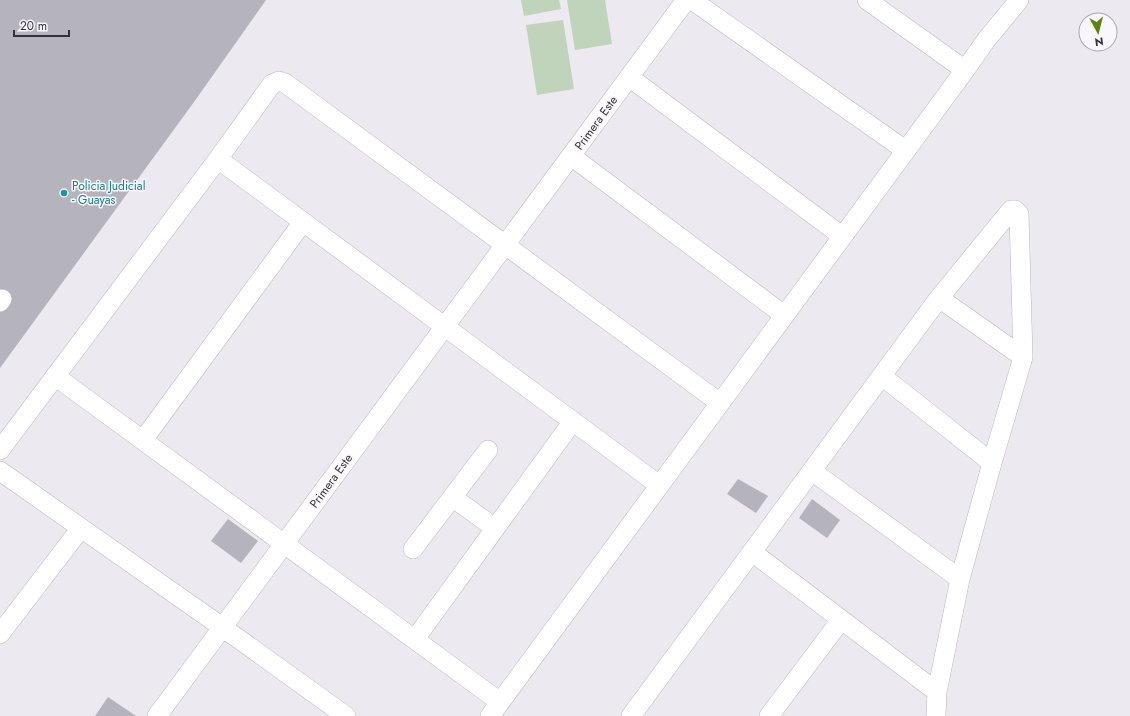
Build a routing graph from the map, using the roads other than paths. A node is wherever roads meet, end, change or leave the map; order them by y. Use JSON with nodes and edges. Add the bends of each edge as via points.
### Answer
{"nodes":[{"id":1,"x":686,"y":0,"type":"edge"},
{"id":2,"x":692,"y":0,"type":"edge"},
{"id":3,"x":867,"y":0,"type":"edge"},
{"id":4,"x":1019,"y":0,"type":"edge"},
{"id":5,"x":964,"y":70,"type":"junction"},
{"id":6,"x":629,"y":77,"type":"junction"},
{"id":7,"x":905,"y":150,"type":"junction"},
{"id":8,"x":571,"y":156,"type":"junction"},
{"id":9,"x":218,"y":158,"type":"junction"},
{"id":10,"x":303,"y":222,"type":"junction"},
{"id":11,"x":842,"y":236,"type":"junction"},
{"id":12,"x":505,"y":245,"type":"junction"},
{"id":13,"x":939,"y":298,"type":"junction"},
{"id":14,"x":784,"y":315,"type":"junction"},
{"id":15,"x":445,"y":327,"type":"junction"},
{"id":16,"x":1023,"y":357,"type":"junction"},
{"id":17,"x":55,"y":376,"type":"junction"},
{"id":18,"x":882,"y":376,"type":"junction"},
{"id":19,"x":720,"y":403,"type":"junction"},
{"id":20,"x":572,"y":421,"type":"junction"},
{"id":21,"x":143,"y":440,"type":"junction"},
{"id":22,"x":0,"y":450,"type":"edge"},
{"id":23,"x":488,"y":450,"type":"dead end"},
{"id":24,"x":992,"y":464,"type":"junction"},
{"id":25,"x":0,"y":471,"type":"edge"},
{"id":26,"x":812,"y":471,"type":"junction"},
{"id":27,"x":659,"y":485,"type":"junction"},
{"id":28,"x":452,"y":497,"type":"junction"},
{"id":29,"x":80,"y":528,"type":"junction"},
{"id":30,"x":495,"y":528,"type":"junction"},
{"id":31,"x":284,"y":544,"type":"junction"},
{"id":32,"x":413,"y":549,"type":"dead end"},
{"id":33,"x":752,"y":552,"type":"junction"},
{"id":34,"x":960,"y":579,"type":"junction"},
{"id":35,"x":841,"y":620,"type":"junction"},
{"id":36,"x":222,"y":627,"type":"junction"},
{"id":37,"x":0,"y":634,"type":"edge"},
{"id":38,"x":414,"y":639,"type":"junction"},
{"id":39,"x":937,"y":692,"type":"junction"},
{"id":40,"x":495,"y":709,"type":"edge"},
{"id":41,"x":157,"y":716,"type":"edge"},
{"id":42,"x":346,"y":716,"type":"edge"},
{"id":43,"x":631,"y":716,"type":"edge"},
{"id":44,"x":768,"y":716,"type":"edge"},
{"id":45,"x":936,"y":716,"type":"edge"}],
"edges":[{"from":1,"to":6,"type":"street","name":"Primera Este"},
{"from":2,"to":7,"type":"street"},
{"from":3,"to":5,"type":"street"},
{"from":4,"to":5,"type":"street"},
{"from":5,"to":7,"type":"street"},
{"from":6,"to":8,"type":"street","name":"Primera Este"},
{"from":6,"to":11,"type":"street"},
{"from":7,"to":11,"type":"street"},
{"from":8,"to":12,"type":"street","name":"Primera Este"},
{"from":8,"to":14,"type":"street"},
{"from":9,"to":10,"type":"street"},
{"from":9,"to":12,"type":"street","via":[[272,84],[279,81]]},
{"from":9,"to":17,"type":"street"},
{"from":10,"to":15,"type":"street"},
{"from":10,"to":21,"type":"street"},
{"from":11,"to":14,"type":"street"},
{"from":12,"to":15,"type":"street","name":"Primera Este"},
{"from":12,"to":19,"type":"street"},
{"from":13,"to":16,"type":"street"},
{"from":13,"to":16,"type":"street","via":[[1010,210],[1015,210],[1019,214]]},
{"from":13,"to":18,"type":"street"},
{"from":14,"to":19,"type":"street"},
{"from":15,"to":20,"type":"street"},
{"from":15,"to":31,"type":"street","name":"Primera Este"},
{"from":16,"to":24,"type":"street"},
{"from":17,"to":21,"type":"street"},
{"from":17,"to":22,"type":"street"},
{"from":18,"to":24,"type":"street"},
{"from":18,"to":26,"type":"street"},
{"from":19,"to":27,"type":"street"},
{"from":20,"to":27,"type":"street"},
{"from":20,"to":30,"type":"street"},
{"from":21,"to":31,"type":"street"},
{"from":23,"to":28,"type":"street"},
{"from":24,"to":34,"type":"street"},
{"from":25,"to":29,"type":"street"},
{"from":26,"to":33,"type":"street"},
{"from":26,"to":34,"type":"street"},
{"from":27,"to":40,"type":"street"},
{"from":28,"to":30,"type":"street"},
{"from":28,"to":32,"type":"street"},
{"from":29,"to":36,"type":"street"},
{"from":29,"to":37,"type":"street"},
{"from":30,"to":38,"type":"street"},
{"from":31,"to":36,"type":"street","name":"Primera Este"},
{"from":31,"to":38,"type":"street"},
{"from":33,"to":35,"type":"street"},
{"from":33,"to":43,"type":"street"},
{"from":34,"to":39,"type":"street"},
{"from":35,"to":39,"type":"street"},
{"from":35,"to":44,"type":"street"},
{"from":36,"to":41,"type":"street","name":"Primera Este"},
{"from":36,"to":42,"type":"street"},
{"from":38,"to":40,"type":"street"},
{"from":39,"to":45,"type":"street"}]}
